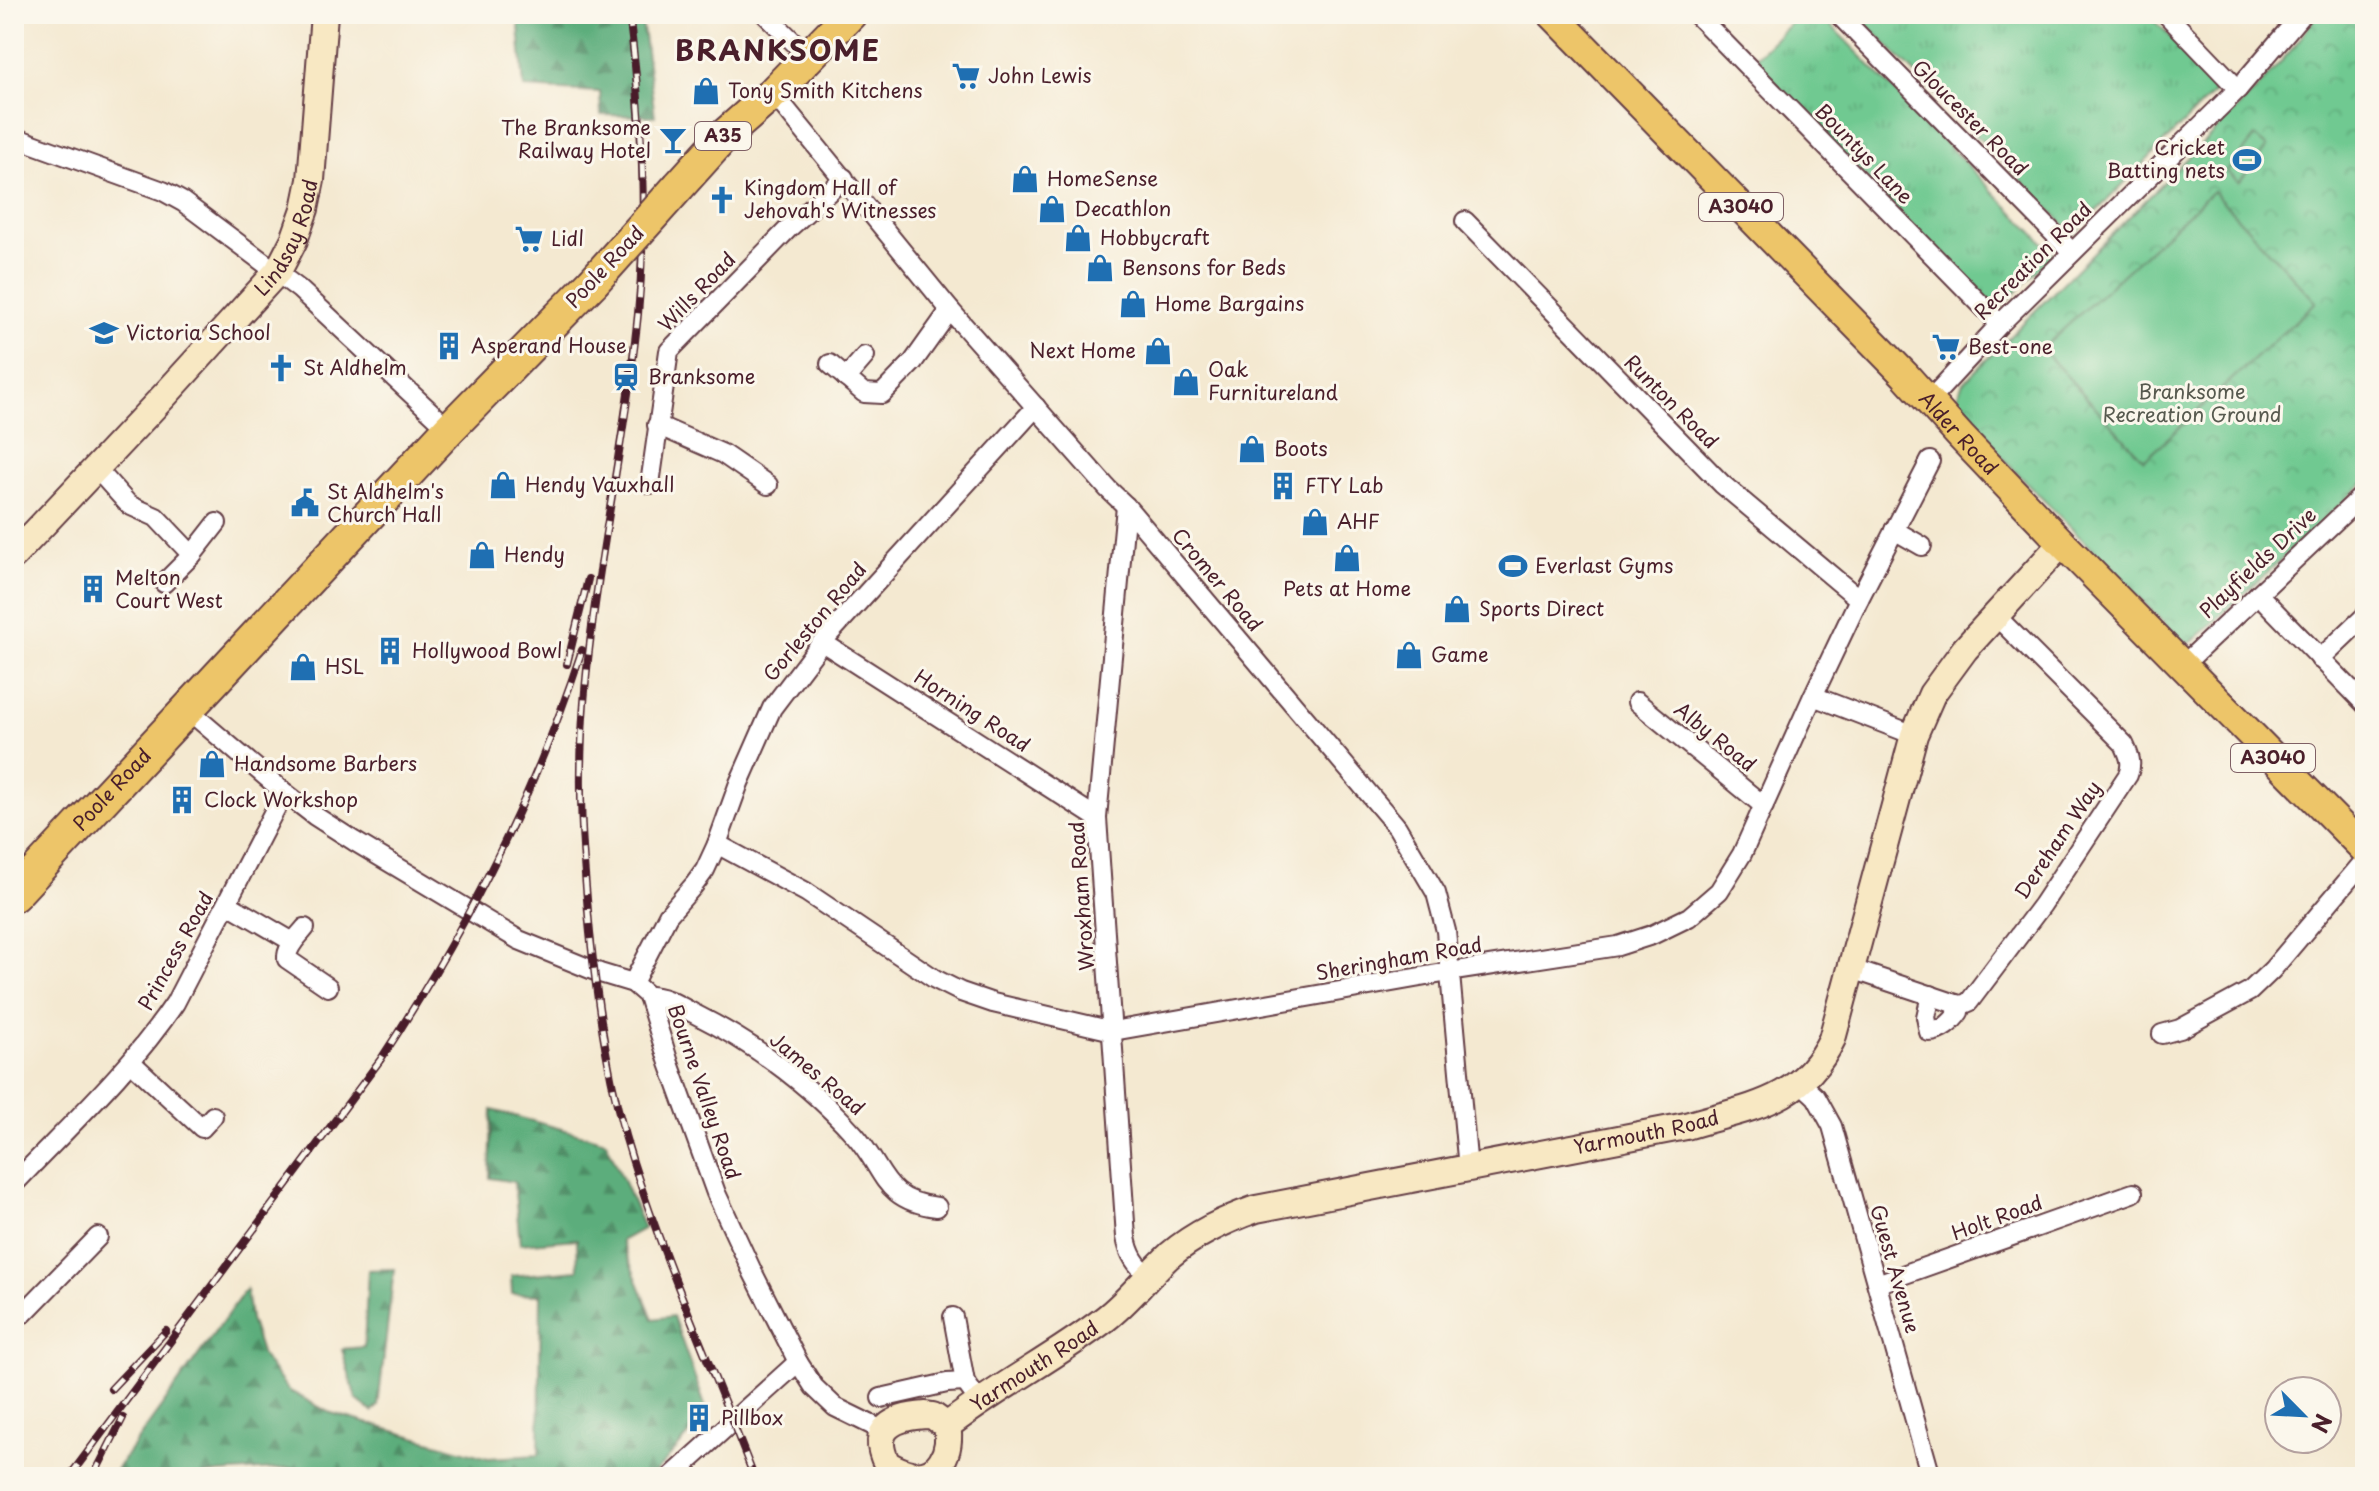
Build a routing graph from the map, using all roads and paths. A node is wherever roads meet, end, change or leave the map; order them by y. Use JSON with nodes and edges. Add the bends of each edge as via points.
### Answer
{"nodes":[{"id":1,"x":324,"y":14,"type":"edge"},
{"id":2,"x":765,"y":14,"type":"edge"},
{"id":3,"x":850,"y":14,"type":"edge"},
{"id":4,"x":1696,"y":14,"type":"edge"},
{"id":5,"x":1838,"y":14,"type":"edge"},
{"id":6,"x":2166,"y":14,"type":"edge"},
{"id":7,"x":2302,"y":14,"type":"edge"},
{"id":8,"x":1568,"y":19,"type":"edge"},
{"id":9,"x":808,"y":56,"type":"junction"},
{"id":10,"x":2238,"y":89,"type":"junction"},
{"id":11,"x":773,"y":93,"type":"junction"},
{"id":12,"x":14,"y":137,"type":"edge"},
{"id":13,"x":844,"y":178,"type":"junction"},
{"id":14,"x":1465,"y":221,"type":"dead end"},
{"id":15,"x":2072,"y":252,"type":"junction"},
{"id":16,"x":278,"y":271,"type":"junction"},
{"id":17,"x":950,"y":310,"type":"junction"},
{"id":18,"x":2000,"y":324,"type":"junction"},
{"id":19,"x":865,"y":356,"type":"dead end"},
{"id":20,"x":830,"y":364,"type":"dead end"},
{"id":21,"x":846,"y":378,"type":"junction"},
{"id":22,"x":1928,"y":402,"type":"junction"},
{"id":23,"x":1036,"y":407,"type":"junction"},
{"id":24,"x":657,"y":425,"type":"junction"},
{"id":25,"x":449,"y":429,"type":"junction"},
{"id":26,"x":1930,"y":461,"type":"dead end"},
{"id":27,"x":96,"y":468,"type":"junction"},
{"id":28,"x":650,"y":484,"type":"dead end"},
{"id":29,"x":768,"y":485,"type":"dead end"},
{"id":30,"x":2365,"y":493,"type":"edge"},
{"id":31,"x":1126,"y":506,"type":"junction"},
{"id":32,"x":217,"y":523,"type":"dead end"},
{"id":33,"x":1894,"y":530,"type":"junction"},
{"id":34,"x":2062,"y":543,"type":"junction"},
{"id":35,"x":1922,"y":546,"type":"dead end"},
{"id":36,"x":14,"y":555,"type":"edge"},
{"id":37,"x":192,"y":555,"type":"junction"},
{"id":38,"x":164,"y":583,"type":"dead end"},
{"id":39,"x":2258,"y":594,"type":"junction"},
{"id":40,"x":1859,"y":599,"type":"junction"},
{"id":41,"x":1995,"y":615,"type":"junction"},
{"id":42,"x":2365,"y":616,"type":"edge"},
{"id":43,"x":822,"y":642,"type":"junction"},
{"id":44,"x":2320,"y":659,"type":"junction"},
{"id":45,"x":2182,"y":666,"type":"junction"},
{"id":46,"x":206,"y":690,"type":"junction"},
{"id":47,"x":1813,"y":696,"type":"junction"},
{"id":48,"x":1637,"y":702,"type":"dead end"},
{"id":49,"x":2365,"y":704,"type":"edge"},
{"id":50,"x":1914,"y":735,"type":"junction"},
{"id":51,"x":284,"y":792,"type":"junction"},
{"id":52,"x":1764,"y":806,"type":"junction"},
{"id":53,"x":1097,"y":818,"type":"junction"},
{"id":54,"x":717,"y":844,"type":"junction"},
{"id":55,"x":2365,"y":850,"type":"edge"},
{"id":56,"x":2365,"y":860,"type":"edge"},
{"id":57,"x":14,"y":895,"type":"edge"},
{"id":58,"x":228,"y":904,"type":"junction"},
{"id":59,"x":1852,"y":969,"type":"junction"},
{"id":60,"x":1449,"y":972,"type":"junction"},
{"id":61,"x":633,"y":983,"type":"junction"},
{"id":62,"x":328,"y":987,"type":"dead end"},
{"id":63,"x":1931,"y":995,"type":"junction"},
{"id":64,"x":648,"y":996,"type":"junction"},
{"id":65,"x":1956,"y":1004,"type":"junction"},
{"id":66,"x":1113,"y":1031,"type":"junction"},
{"id":67,"x":2162,"y":1034,"type":"dead end"},
{"id":68,"x":131,"y":1062,"type":"junction"},
{"id":69,"x":1801,"y":1083,"type":"junction"},
{"id":70,"x":202,"y":1129,"type":"dead end"},
{"id":71,"x":1468,"y":1169,"type":"junction"},
{"id":72,"x":14,"y":1184,"type":"edge"},
{"id":73,"x":2133,"y":1193,"type":"dead end"},
{"id":74,"x":937,"y":1207,"type":"dead end"},
{"id":75,"x":98,"y":1237,"type":"dead end"},
{"id":76,"x":1149,"y":1276,"type":"junction"},
{"id":77,"x":1877,"y":1284,"type":"junction"},
{"id":78,"x":17,"y":1313,"type":"edge"},
{"id":79,"x":953,"y":1317,"type":"dead end"},
{"id":80,"x":798,"y":1362,"type":"junction"},
{"id":81,"x":972,"y":1392,"type":"junction"},
{"id":82,"x":881,"y":1398,"type":"dead end"},
{"id":83,"x":947,"y":1426,"type":"junction"},
{"id":84,"x":884,"y":1431,"type":"junction"},
{"id":85,"x":878,"y":1470,"type":"edge"},
{"id":86,"x":935,"y":1474,"type":"edge"},
{"id":87,"x":671,"y":1477,"type":"edge"},
{"id":88,"x":1931,"y":1477,"type":"edge"}],
"edges":[{"from":1,"to":16,"type":"street","name":"Lindsay Road","via":[[311,180],[298,229]]},
{"from":2,"to":9,"type":"street"},
{"from":3,"to":9,"type":"highway","name":"Poole Road","number":"A35"},
{"from":4,"to":18,"type":"street","name":"Bountys Lane"},
{"from":5,"to":15,"type":"street","name":"Gloucester Road"},
{"from":6,"to":10,"type":"street"},
{"from":7,"to":10,"type":"street","name":"Recreation Road"},
{"from":8,"to":22,"type":"main road","name":"Alder Road","number":"A3040"},
{"from":9,"to":11,"type":"highway","name":"Poole Road","number":"A35"},
{"from":10,"to":15,"type":"street","name":"Recreation Road"},
{"from":11,"to":13,"type":"street","name":"Cromer Road"},
{"from":11,"to":25,"type":"highway","name":"Poole Road","number":"A35","bridge":true,"via":[[724,136],[593,282]]},
{"from":12,"to":16,"type":"street","via":[[163,191]]},
{"from":13,"to":17,"type":"street","name":"Cromer Road"},
{"from":13,"to":24,"type":"street","name":"Wills Road","via":[[669,351]]},
{"from":14,"to":40,"type":"street","name":"Runton Road","via":[[1722,484]]},
{"from":15,"to":18,"type":"street","name":"Recreation Road"},
{"from":16,"to":25,"type":"street"},
{"from":16,"to":27,"type":"street","name":"Lindsay Road"},
{"from":17,"to":21,"type":"street","via":[[882,394],[864,393]]},
{"from":17,"to":23,"type":"street","name":"Cromer Road"},
{"from":18,"to":22,"type":"street","name":"Recreation Road"},
{"from":19,"to":21,"type":"street"},
{"from":20,"to":21,"type":"street"},
{"from":22,"to":34,"type":"main road","name":"Alder Road","number":"A3040"},
{"from":23,"to":31,"type":"street","name":"Cromer Road"},
{"from":23,"to":43,"type":"street","name":"Gorleston Road"},
{"from":24,"to":28,"type":"street","name":"Wills Road"},
{"from":24,"to":29,"type":"street","via":[[723,454]]},
{"from":25,"to":46,"type":"highway","name":"Poole Road","number":"A35"},
{"from":26,"to":33,"type":"street","name":"Sheringham Road"},
{"from":27,"to":36,"type":"street","name":"Lindsay Road"},
{"from":27,"to":37,"type":"street","via":[[129,505],[156,517]]},
{"from":30,"to":39,"type":"street","name":"Playfields Drive"},
{"from":31,"to":53,"type":"street","name":"Wroxham Road"},
{"from":31,"to":60,"type":"street","name":"Cromer Road","via":[[1397,827],[1436,893]]},
{"from":32,"to":37,"type":"street"},
{"from":33,"to":35,"type":"street"},
{"from":33,"to":40,"type":"street","name":"Sheringham Road"},
{"from":34,"to":41,"type":"street","name":"Yarmouth Road"},
{"from":34,"to":45,"type":"main road","name":"Alder Road","number":"A3040"},
{"from":37,"to":38,"type":"street"},
{"from":39,"to":44,"type":"street"},
{"from":39,"to":45,"type":"street","name":"Playfields Drive"},
{"from":40,"to":47,"type":"street","name":"Sheringham Road"},
{"from":41,"to":50,"type":"street","name":"Yarmouth Road","via":[[1932,694]]},
{"from":41,"to":65,"type":"street","name":"Dereham Way","via":[[2124,744],[2131,767],[2042,905],[1969,1002]]},
{"from":42,"to":44,"type":"street"},
{"from":43,"to":53,"type":"street","name":"Horning Road"},
{"from":43,"to":54,"type":"street","name":"Gorleston Road","via":[[772,708]]},
{"from":44,"to":49,"type":"street"},
{"from":45,"to":55,"type":"main road","name":"Alder Road","number":"A3040"},
{"from":46,"to":51,"type":"street","name":"Bourne Valley Road","via":[[236,750]]},
{"from":46,"to":57,"type":"highway","name":"Poole Road","number":"A35"},
{"from":47,"to":50,"type":"street"},
{"from":47,"to":52,"type":"street","name":"Sheringham Road"},
{"from":48,"to":52,"type":"street","name":"Alby Road"},
{"from":50,"to":59,"type":"street","name":"Yarmouth Road"},
{"from":51,"to":58,"type":"street","name":"Princess Road"},
{"from":51,"to":61,"type":"street","name":"Bourne Valley Road","via":[[354,841],[519,940]]},
{"from":52,"to":60,"type":"street","name":"Sheringham Road","via":[[1719,891],[1689,917],[1618,946]]},
{"from":53,"to":66,"type":"street","name":"Wroxham Road"},
{"from":54,"to":61,"type":"street","name":"Gorleston Road","via":[[694,885],[668,915]]},
{"from":54,"to":66,"type":"street","name":"Sheringham Road","via":[[806,892],[961,992]]},
{"from":56,"to":67,"type":"street","via":[[2250,991]]},
{"from":58,"to":62,"type":"street","via":[[299,935],[287,959]]},
{"from":58,"to":68,"type":"street","name":"Princess Road","via":[[175,1003]]},
{"from":59,"to":63,"type":"street"},
{"from":59,"to":69,"type":"street","name":"Yarmouth Road","via":[[1832,1039]]},
{"from":60,"to":66,"type":"street","name":"Sheringham Road"},
{"from":60,"to":71,"type":"street","name":"Cromer Road"},
{"from":61,"to":64,"type":"street","name":"Bourne Valley Road"},
{"from":63,"to":65,"type":"street"},
{"from":63,"to":65,"type":"street","name":"Dereham Way","via":[[1929,1032],[1954,1020]]},
{"from":64,"to":74,"type":"street","name":"James Road","via":[[660,996],[713,1023],[779,1065],[857,1137],[900,1197]]},
{"from":64,"to":80,"type":"street","name":"Bourne Valley Road","via":[[716,1193]]},
{"from":66,"to":76,"type":"street","name":"Wroxham Road","via":[[1128,1250]]},
{"from":68,"to":70,"type":"street"},
{"from":68,"to":72,"type":"street","name":"Princess Road"},
{"from":69,"to":71,"type":"street","name":"Yarmouth Road","via":[[1741,1112]]},
{"from":69,"to":77,"type":"street","name":"Guest Avenue","via":[[1832,1126]]},
{"from":71,"to":76,"type":"street","name":"Yarmouth Road","via":[[1256,1209],[1205,1230]]},
{"from":73,"to":77,"type":"street","name":"Holt Road"},
{"from":75,"to":78,"type":"street"},
{"from":76,"to":81,"type":"street","name":"Yarmouth Road","via":[[1108,1317],[1044,1362]]},
{"from":77,"to":88,"type":"street","name":"Guest Avenue"},
{"from":79,"to":81,"type":"street"},
{"from":80,"to":84,"type":"street","name":"Bourne Valley Road","via":[[835,1407]]},
{"from":80,"to":87,"type":"street"},
{"from":81,"to":82,"type":"street","via":[[947,1383]]},
{"from":81,"to":83,"type":"street","name":"Yarmouth Road"},
{"from":83,"to":84,"type":"street","via":[[933,1416],[907,1416]]},
{"from":83,"to":86,"type":"street","via":[[948,1450]]},
{"from":84,"to":85,"type":"street"},
{"from":85,"to":86,"type":"street"}]}
